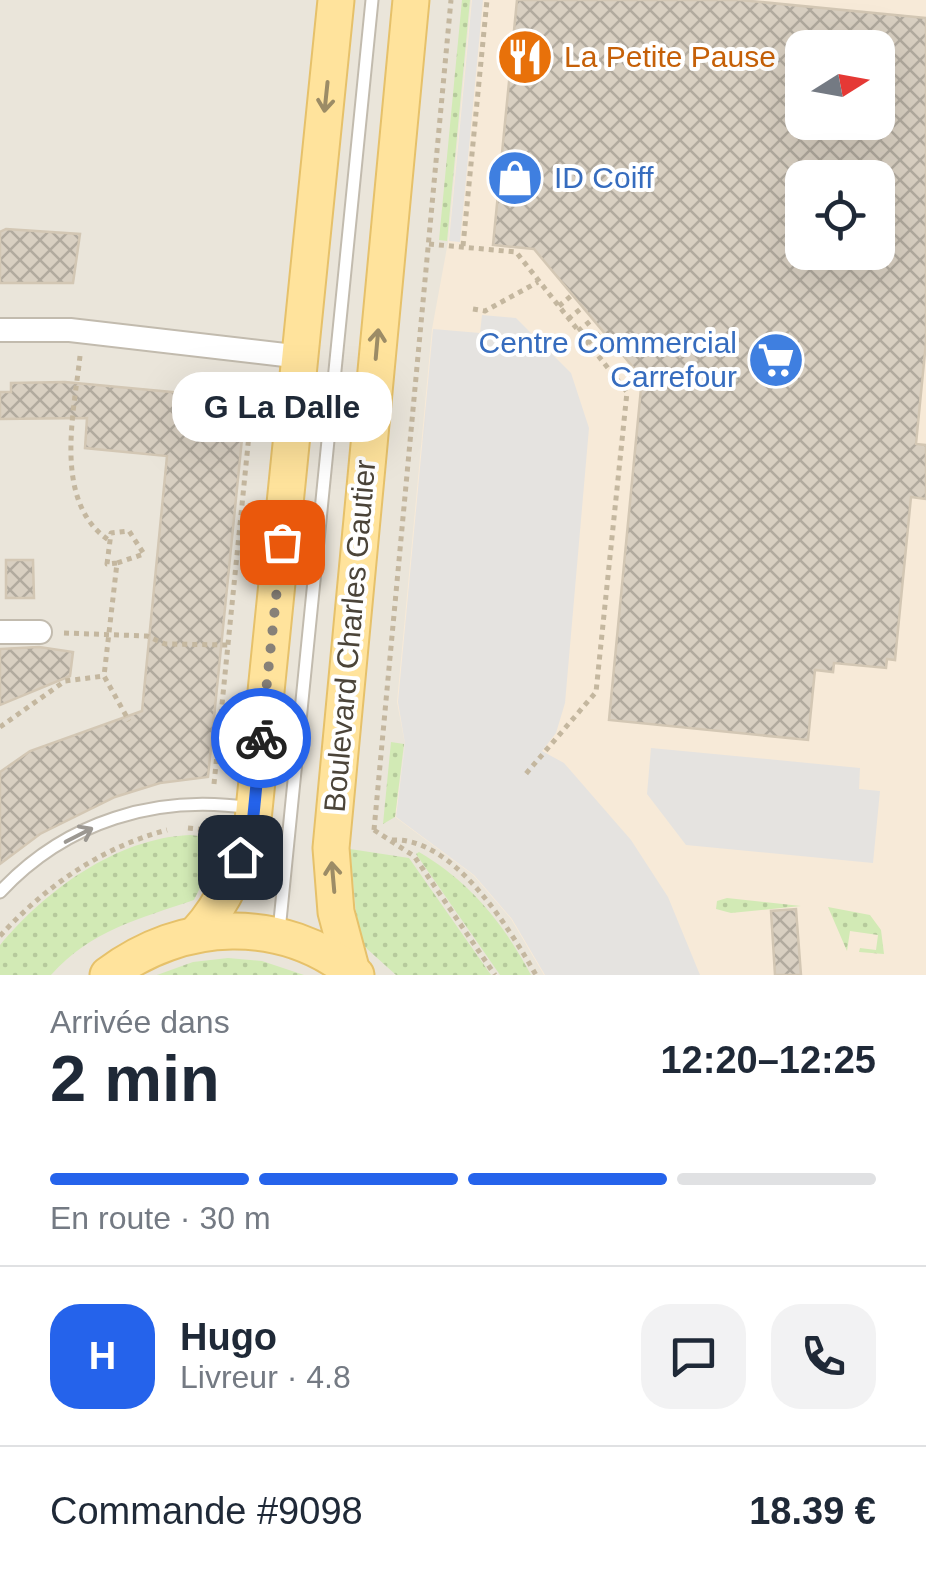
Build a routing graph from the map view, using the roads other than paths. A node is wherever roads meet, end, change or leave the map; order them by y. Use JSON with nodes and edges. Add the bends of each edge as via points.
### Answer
{"nodes":[{"id":1,"x":336,"y":0,"type":"edge"},
{"id":2,"x":372,"y":0,"type":"edge"},
{"id":3,"x":411,"y":0,"type":"edge"},
{"id":4,"x":0,"y":330,"type":"edge"},
{"id":5,"x":302,"y":357,"type":"junction"},
{"id":6,"x":0,"y":632,"type":"edge"},
{"id":7,"x":40,"y":632,"type":"road end"},
{"id":8,"x":251,"y":823,"type":"junction"},
{"id":9,"x":0,"y":892,"type":"edge"},
{"id":10,"x":197,"y":933,"type":"junction"},
{"id":11,"x":278,"y":936,"type":"junction"},
{"id":12,"x":354,"y":973,"type":"edge"},
{"id":13,"x":108,"y":975,"type":"edge"}],
"edges":[{"from":1,"to":5,"type":"main road","one_way":true},
{"from":2,"to":11,"type":"lane","name":"Boulevard Charles Gautier"},
{"from":12,"to":3,"type":"main road","name":"Boulevard Charles Gautier","one_way":true,"via":[[336,912],[333,827]]},
{"from":4,"to":5,"type":"street","via":[[82,331]]},
{"from":5,"to":8,"type":"main road"},
{"from":6,"to":7,"type":"street"},
{"from":9,"to":8,"type":"lane","one_way":true,"via":[[55,848],[136,810],[181,802]]},
{"from":8,"to":10,"type":"main road","via":[[211,918]]},
{"from":10,"to":11,"type":"main road"},
{"from":10,"to":13,"type":"main road","via":[[149,949]]},
{"from":11,"to":12,"type":"main road"}]}
